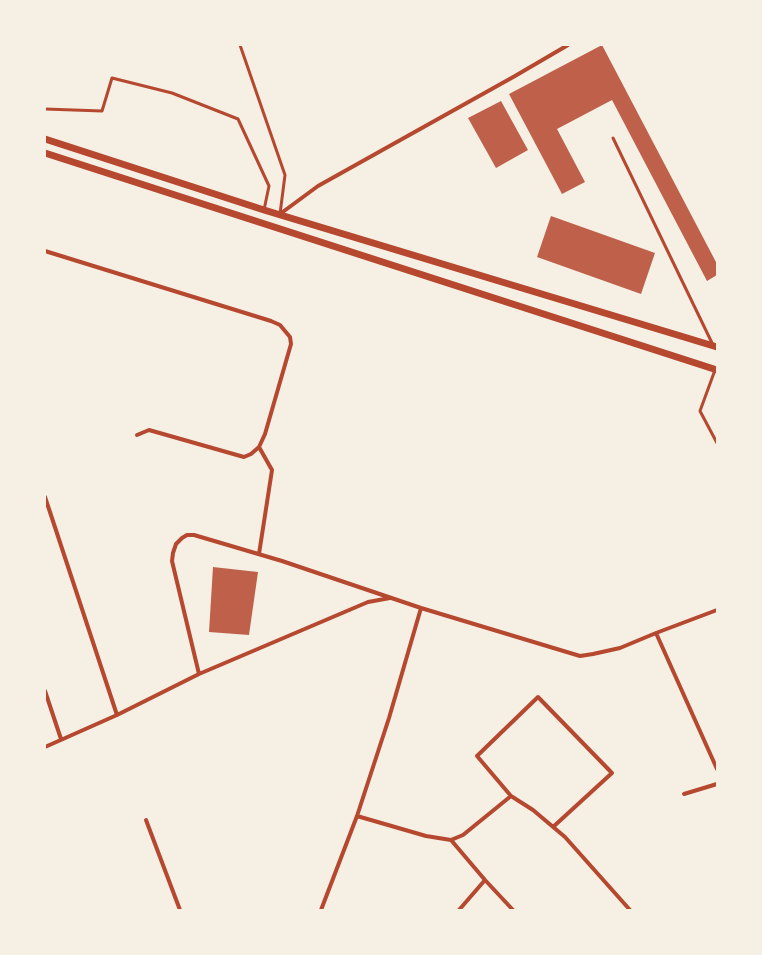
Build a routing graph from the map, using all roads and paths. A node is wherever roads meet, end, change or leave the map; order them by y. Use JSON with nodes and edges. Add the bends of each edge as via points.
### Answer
{"nodes":[{"id":1,"x":240,"y":45,"type":"edge"},
{"id":2,"x":568,"y":45,"type":"edge"},
{"id":3,"x":45,"y":109,"type":"edge"},
{"id":4,"x":613,"y":138,"type":"dead end"},
{"id":5,"x":45,"y":139,"type":"edge"},
{"id":6,"x":45,"y":153,"type":"edge"},
{"id":7,"x":264,"y":210,"type":"junction"},
{"id":8,"x":280,"y":214,"type":"junction"},
{"id":9,"x":45,"y":251,"type":"edge"},
{"id":10,"x":715,"y":347,"type":"edge"},
{"id":11,"x":716,"y":370,"type":"edge"},
{"id":12,"x":137,"y":435,"type":"dead end"},
{"id":13,"x":717,"y":443,"type":"edge"},
{"id":14,"x":259,"y":448,"type":"junction"},
{"id":15,"x":45,"y":497,"type":"edge"},
{"id":16,"x":259,"y":554,"type":"junction"},
{"id":17,"x":390,"y":598,"type":"junction"},
{"id":18,"x":421,"y":608,"type":"junction"},
{"id":19,"x":717,"y":610,"type":"edge"},
{"id":20,"x":656,"y":633,"type":"junction"},
{"id":21,"x":199,"y":674,"type":"junction"},
{"id":22,"x":45,"y":691,"type":"edge"},
{"id":23,"x":116,"y":716,"type":"junction"},
{"id":24,"x":61,"y":739,"type":"junction"},
{"id":25,"x":45,"y":747,"type":"edge"},
{"id":26,"x":717,"y":769,"type":"edge"},
{"id":27,"x":717,"y":784,"type":"edge"},
{"id":28,"x":684,"y":794,"type":"dead end"},
{"id":29,"x":511,"y":796,"type":"junction"},
{"id":30,"x":357,"y":816,"type":"junction"},
{"id":31,"x":146,"y":820,"type":"dead end"},
{"id":32,"x":553,"y":827,"type":"junction"},
{"id":33,"x":451,"y":840,"type":"junction"},
{"id":34,"x":485,"y":880,"type":"junction"},
{"id":35,"x":180,"y":910,"type":"edge"},
{"id":36,"x":321,"y":910,"type":"edge"},
{"id":37,"x":459,"y":910,"type":"edge"},
{"id":38,"x":513,"y":910,"type":"edge"},
{"id":39,"x":630,"y":910,"type":"edge"}],
"edges":[{"from":1,"to":8,"type":"lane","via":[[284,175]]},
{"from":2,"to":8,"type":"street","via":[[318,186]]},
{"from":3,"to":7,"type":"lane","via":[[102,112],[112,78],[172,93],[238,119],[269,186]]},
{"from":4,"to":10,"type":"lane"},
{"from":5,"to":7,"type":"street"},
{"from":6,"to":11,"type":"street"},
{"from":7,"to":8,"type":"street"},
{"from":8,"to":10,"type":"street"},
{"from":9,"to":14,"type":"street","via":[[280,325],[290,337],[291,344]]},
{"from":11,"to":13,"type":"lane","via":[[700,410]]},
{"from":12,"to":14,"type":"street","via":[[149,430],[244,457]]},
{"from":14,"to":16,"type":"street","via":[[272,470]]},
{"from":15,"to":23,"type":"street"},
{"from":16,"to":17,"type":"street"},
{"from":16,"to":21,"type":"street","via":[[194,535],[182,538],[176,544],[172,561]]},
{"from":17,"to":18,"type":"street"},
{"from":17,"to":21,"type":"street","via":[[368,602]]},
{"from":18,"to":20,"type":"street","via":[[580,656],[620,648]]},
{"from":18,"to":30,"type":"street"},
{"from":19,"to":20,"type":"street"},
{"from":20,"to":26,"type":"street"},
{"from":21,"to":23,"type":"street"},
{"from":22,"to":24,"type":"street"},
{"from":23,"to":24,"type":"street"},
{"from":24,"to":25,"type":"street"},
{"from":27,"to":28,"type":"street"},
{"from":29,"to":32,"type":"street"},
{"from":29,"to":32,"type":"street","via":[[477,756],[538,697],[612,773]]},
{"from":29,"to":33,"type":"street","via":[[463,835]]},
{"from":30,"to":33,"type":"street","via":[[426,836]]},
{"from":30,"to":36,"type":"street"},
{"from":31,"to":35,"type":"street"},
{"from":32,"to":39,"type":"street"},
{"from":33,"to":34,"type":"street"},
{"from":34,"to":37,"type":"street"},
{"from":34,"to":38,"type":"street"}]}
